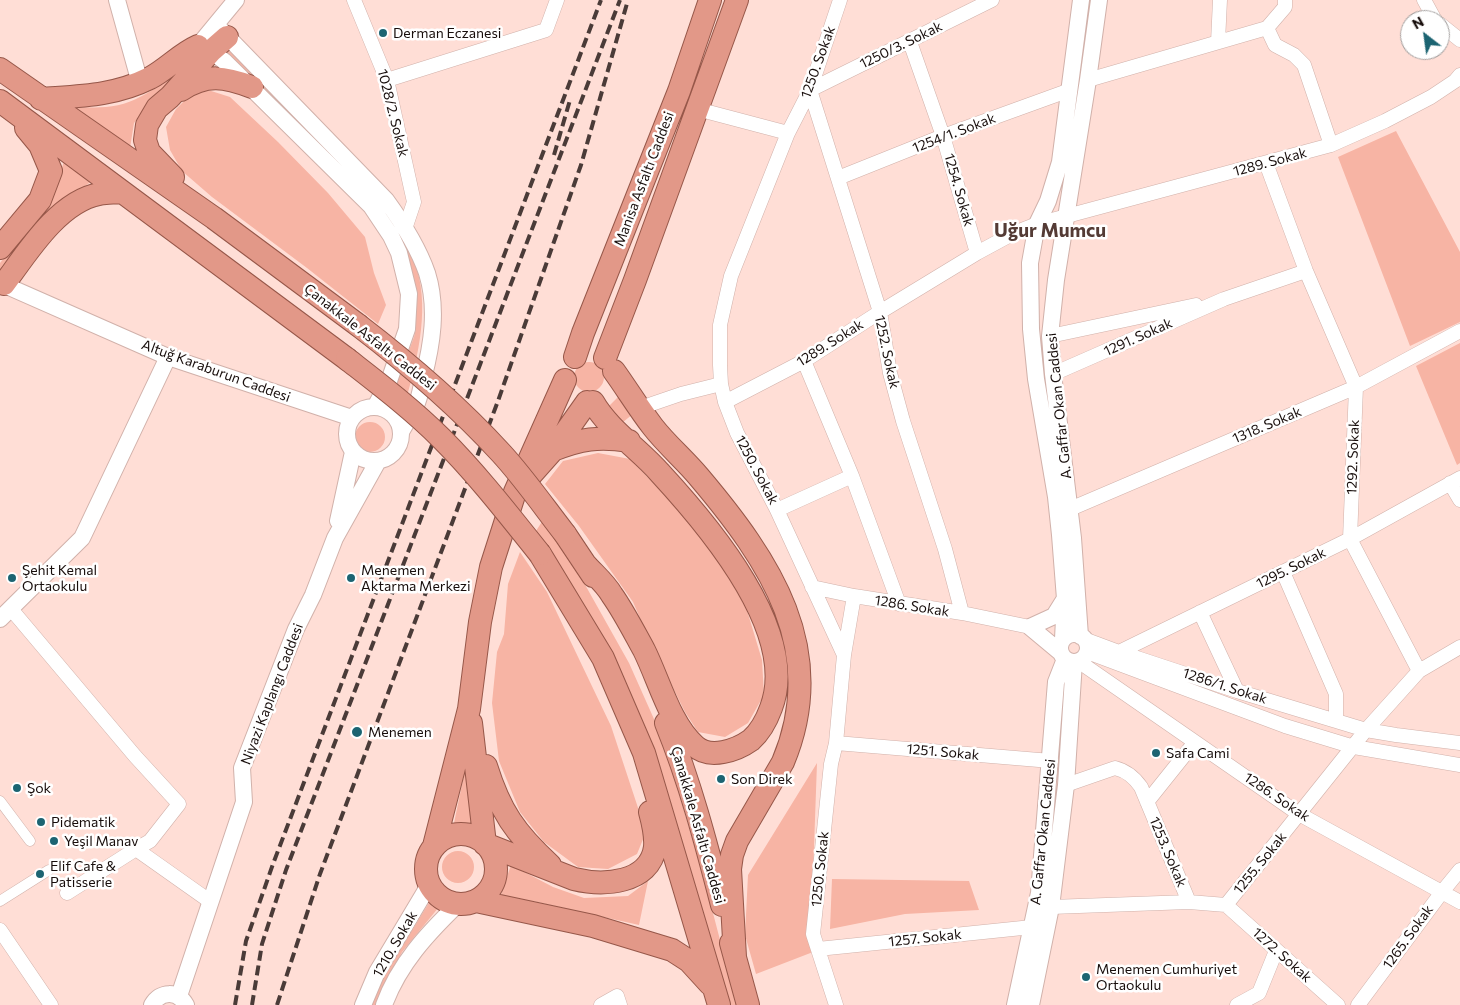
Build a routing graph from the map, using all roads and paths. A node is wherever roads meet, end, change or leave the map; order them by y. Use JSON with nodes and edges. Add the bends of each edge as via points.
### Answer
{"nodes":[{"id":1,"x":116,"y":0,"type":"edge"},
{"id":2,"x":236,"y":0,"type":"edge"},
{"id":3,"x":354,"y":0,"type":"edge"},
{"id":4,"x":557,"y":0,"type":"edge"},
{"id":5,"x":710,"y":0,"type":"edge"},
{"id":6,"x":737,"y":0,"type":"edge"},
{"id":7,"x":840,"y":0,"type":"edge"},
{"id":8,"x":992,"y":0,"type":"edge"},
{"id":9,"x":1081,"y":0,"type":"edge"},
{"id":10,"x":1099,"y":0,"type":"edge"},
{"id":11,"x":1220,"y":0,"type":"edge"},
{"id":12,"x":1285,"y":0,"type":"edge"},
{"id":13,"x":1266,"y":28,"type":"junction"},
{"id":14,"x":1450,"y":32,"type":"edge"},
{"id":15,"x":213,"y":39,"type":"junction"},
{"id":16,"x":1460,"y":40,"type":"edge"},
{"id":17,"x":910,"y":42,"type":"junction"},
{"id":18,"x":1218,"y":42,"type":"junction"},
{"id":19,"x":0,"y":69,"type":"edge"},
{"id":20,"x":1460,"y":75,"type":"edge"},
{"id":21,"x":387,"y":80,"type":"junction"},
{"id":22,"x":1088,"y":80,"type":"junction"},
{"id":23,"x":140,"y":82,"type":"junction"},
{"id":24,"x":252,"y":87,"type":"junction"},
{"id":25,"x":810,"y":90,"type":"junction"},
{"id":26,"x":1070,"y":90,"type":"junction"},
{"id":27,"x":170,"y":97,"type":"junction"},
{"id":28,"x":41,"y":99,"type":"junction"},
{"id":29,"x":4,"y":103,"type":"edge"},
{"id":30,"x":697,"y":109,"type":"junction"},
{"id":31,"x":788,"y":133,"type":"junction"},
{"id":32,"x":944,"y":136,"type":"junction"},
{"id":33,"x":1331,"y":145,"type":"junction"},
{"id":34,"x":1266,"y":163,"type":"junction"},
{"id":35,"x":838,"y":178,"type":"junction"},
{"id":36,"x":122,"y":192,"type":"junction"},
{"id":37,"x":1065,"y":216,"type":"junction"},
{"id":38,"x":214,"y":218,"type":"junction"},
{"id":39,"x":1038,"y":224,"type":"junction"},
{"id":40,"x":405,"y":229,"type":"junction"},
{"id":41,"x":0,"y":248,"type":"edge"},
{"id":42,"x":978,"y":253,"type":"junction"},
{"id":43,"x":1306,"y":272,"type":"junction"},
{"id":44,"x":2,"y":283,"type":"edge"},
{"id":45,"x":1224,"y":299,"type":"junction"},
{"id":46,"x":880,"y":312,"type":"junction"},
{"id":47,"x":1460,"y":331,"type":"edge"},
{"id":48,"x":1050,"y":336,"type":"junction"},
{"id":49,"x":168,"y":357,"type":"junction"},
{"id":50,"x":575,"y":358,"type":"junction"},
{"id":51,"x":804,"y":361,"type":"junction"},
{"id":52,"x":609,"y":364,"type":"junction"},
{"id":53,"x":1053,"y":374,"type":"junction"},
{"id":54,"x":565,"y":380,"type":"junction"},
{"id":55,"x":721,"y":384,"type":"junction"},
{"id":56,"x":1356,"y":387,"type":"junction"},
{"id":57,"x":590,"y":402,"type":"junction"},
{"id":58,"x":725,"y":402,"type":"junction"},
{"id":59,"x":375,"y":407,"type":"junction"},
{"id":60,"x":640,"y":408,"type":"junction"},
{"id":61,"x":352,"y":418,"type":"junction"},
{"id":62,"x":401,"y":432,"type":"junction"},
{"id":63,"x":629,"y":441,"type":"junction"},
{"id":64,"x":552,"y":450,"type":"junction"},
{"id":65,"x":353,"y":452,"type":"junction"},
{"id":66,"x":378,"y":461,"type":"junction"},
{"id":67,"x":852,"y":476,"type":"junction"},
{"id":68,"x":1455,"y":480,"type":"edge"},
{"id":69,"x":515,"y":492,"type":"junction"},
{"id":70,"x":1460,"y":500,"type":"edge"},
{"id":71,"x":1070,"y":509,"type":"junction"},
{"id":72,"x":778,"y":510,"type":"junction"},
{"id":73,"x":335,"y":538,"type":"junction"},
{"id":74,"x":1350,"y":540,"type":"junction"},
{"id":75,"x":585,"y":564,"type":"junction"},
{"id":76,"x":1283,"y":572,"type":"junction"},
{"id":77,"x":812,"y":587,"type":"junction"},
{"id":78,"x":854,"y":596,"type":"junction"},
{"id":79,"x":1065,"y":599,"type":"junction"},
{"id":80,"x":899,"y":604,"type":"junction"},
{"id":81,"x":1200,"y":612,"type":"junction"},
{"id":82,"x":6,"y":614,"type":"edge"},
{"id":83,"x":962,"y":614,"type":"junction"},
{"id":84,"x":1030,"y":627,"type":"junction"},
{"id":85,"x":1460,"y":647,"type":"edge"},
{"id":86,"x":1074,"y":650,"type":"junction"},
{"id":87,"x":1119,"y":652,"type":"junction"},
{"id":88,"x":844,"y":655,"type":"junction"},
{"id":89,"x":1419,"y":671,"type":"junction"},
{"id":90,"x":1237,"y":691,"type":"junction"},
{"id":91,"x":623,"y":703,"type":"junction"},
{"id":92,"x":469,"y":709,"type":"junction"},
{"id":93,"x":1336,"y":721,"type":"junction"},
{"id":94,"x":1366,"y":730,"type":"junction"},
{"id":95,"x":1195,"y":742,"type":"junction"},
{"id":96,"x":836,"y":743,"type":"junction"},
{"id":97,"x":1460,"y":743,"type":"edge"},
{"id":98,"x":1354,"y":746,"type":"junction"},
{"id":99,"x":1051,"y":761,"type":"junction"},
{"id":100,"x":1460,"y":766,"type":"edge"},
{"id":101,"x":1066,"y":784,"type":"junction"},
{"id":102,"x":0,"y":801,"type":"edge"},
{"id":103,"x":1147,"y":802,"type":"junction"},
{"id":104,"x":1299,"y":814,"type":"junction"},
{"id":105,"x":30,"y":841,"type":"dead end"},
{"id":106,"x":485,"y":844,"type":"junction"},
{"id":107,"x":434,"y":846,"type":"junction"},
{"id":108,"x":136,"y":849,"type":"junction"},
{"id":109,"x":50,"y":870,"type":"dead end"},
{"id":110,"x":1460,"y":870,"type":"edge"},
{"id":111,"x":559,"y":872,"type":"junction"},
{"id":112,"x":429,"y":885,"type":"junction"},
{"id":113,"x":1442,"y":892,"type":"junction"},
{"id":114,"x":67,"y":893,"type":"dead end"},
{"id":115,"x":0,"y":901,"type":"edge"},
{"id":116,"x":211,"y":902,"type":"junction"},
{"id":117,"x":467,"y":902,"type":"junction"},
{"id":118,"x":1189,"y":902,"type":"junction"},
{"id":119,"x":1460,"y":902,"type":"edge"},
{"id":120,"x":1226,"y":905,"type":"junction"},
{"id":121,"x":1051,"y":907,"type":"junction"},
{"id":122,"x":1032,"y":926,"type":"junction"},
{"id":123,"x":0,"y":930,"type":"edge"},
{"id":124,"x":818,"y":949,"type":"junction"},
{"id":125,"x":1276,"y":951,"type":"junction"},
{"id":126,"x":735,"y":957,"type":"junction"},
{"id":127,"x":716,"y":996,"type":"edge"},
{"id":128,"x":618,"y":1000,"type":"edge"},
{"id":129,"x":182,"y":1001,"type":"edge"},
{"id":130,"x":51,"y":1005,"type":"edge"},
{"id":131,"x":152,"y":1005,"type":"edge"},
{"id":132,"x":363,"y":1005,"type":"edge"},
{"id":133,"x":384,"y":1005,"type":"edge"},
{"id":134,"x":601,"y":1005,"type":"edge"},
{"id":135,"x":748,"y":1005,"type":"edge"},
{"id":136,"x":836,"y":1005,"type":"edge"},
{"id":137,"x":1015,"y":1005,"type":"edge"},
{"id":138,"x":1031,"y":1005,"type":"edge"},
{"id":139,"x":1238,"y":1005,"type":"edge"},
{"id":140,"x":1338,"y":1005,"type":"edge"},
{"id":141,"x":1358,"y":1005,"type":"edge"}],
"edges":[{"from":1,"to":23,"type":"street"},
{"from":2,"to":15,"type":"street"},
{"from":3,"to":21,"type":"street","name":"1028/2. Sokak"},
{"from":4,"to":21,"type":"street","via":[[546,30]]},
{"from":5,"to":50,"type":"highway","name":"Manisa Asfaltı Caddesi","via":[[679,91]]},
{"from":6,"to":30,"type":"highway","name":"Manisa Asfaltı Caddesi"},
{"from":7,"to":25,"type":"street","name":"1250. Sokak"},
{"from":8,"to":17,"type":"street","name":"1250/3. Sokak"},
{"from":9,"to":26,"type":"street","name":"A. Gaffar Okan Caddesi"},
{"from":10,"to":22,"type":"street","name":"A. Gaffar Okan Caddesi"},
{"from":11,"to":18,"type":"street"},
{"from":12,"to":13,"type":"street","via":[[1285,7]]},
{"from":13,"to":18,"type":"street"},
{"from":13,"to":33,"type":"street","via":[[1275,45],[1304,65]]},
{"from":14,"to":16,"type":"street"},
{"from":15,"to":23,"type":"highway","via":[[189,50]]},
{"from":15,"to":24,"type":"street"},
{"from":15,"to":27,"type":"highway"},
{"from":15,"to":40,"type":"street","via":[[386,200]]},
{"from":17,"to":25,"type":"street","name":"1250/3. Sokak"},
{"from":17,"to":32,"type":"street","name":"1254. Sokak"},
{"from":18,"to":22,"type":"street"},
{"from":19,"to":28,"type":"highway","name":"Çanakkale Asfaltı Caddesi"},
{"from":20,"to":33,"type":"street","name":"1289. Sokak","via":[[1431,97]]},
{"from":21,"to":40,"type":"street","name":"1028/2. Sokak","via":[[414,202]]},
{"from":22,"to":37,"type":"street","name":"A. Gaffar Okan Caddesi"},
{"from":23,"to":28,"type":"highway","via":[[104,94]]},
{"from":24,"to":27,"type":"highway","via":[[216,77],[197,81]]},
{"from":24,"to":59,"type":"street","via":[[371,206],[399,253],[408,294],[407,329],[389,381]]},
{"from":25,"to":31,"type":"street","name":"1250. Sokak"},
{"from":25,"to":35,"type":"street","name":"1252. Sokak"},
{"from":26,"to":32,"type":"street","name":"1254/1. Sokak"},
{"from":26,"to":39,"type":"street","name":"A. Gaffar Okan Caddesi","via":[[1060,162]]},
{"from":27,"to":38,"type":"highway","via":[[156,108],[147,125],[146,146],[154,159]]},
{"from":28,"to":38,"type":"highway","name":"Çanakkale Asfaltı Caddesi"},
{"from":29,"to":36,"type":"highway"},
{"from":29,"to":41,"type":"highway","via":[[40,145],[51,171],[40,200]]},
{"from":30,"to":31,"type":"street"},
{"from":30,"to":52,"type":"highway","name":"Manisa Asfaltı Caddesi"},
{"from":31,"to":55,"type":"street","name":"1250. Sokak","via":[[731,276],[720,325]]},
{"from":32,"to":35,"type":"street","name":"1254/1. Sokak"},
{"from":32,"to":42,"type":"street","name":"1254. Sokak"},
{"from":33,"to":34,"type":"street","name":"1289. Sokak"},
{"from":34,"to":37,"type":"street","name":"1289. Sokak"},
{"from":34,"to":43,"type":"street","name":"1292. Sokak"},
{"from":35,"to":46,"type":"street","name":"1252. Sokak"},
{"from":36,"to":44,"type":"highway","via":[[98,194],[60,215]]},
{"from":36,"to":91,"type":"highway","bridge":true,"via":[[347,359],[440,437],[495,497],[540,554],[603,658]]},
{"from":37,"to":39,"type":"street","name":"1289. Sokak"},
{"from":37,"to":48,"type":"street","name":"A. Gaffar Okan Caddesi"},
{"from":38,"to":75,"type":"highway","name":"Çanakkale Asfaltı Caddesi","bridge":true,"via":[[414,369],[516,470]]},
{"from":39,"to":42,"type":"street","name":"1289. Sokak"},
{"from":39,"to":79,"type":"street","name":"A. Gaffar Okan Caddesi","via":[[1030,263],[1031,329],[1056,497]]},
{"from":40,"to":62,"type":"street","via":[[427,275],[433,317],[432,338],[417,404]]},
{"from":42,"to":46,"type":"street","name":"1289. Sokak"},
{"from":43,"to":45,"type":"street","name":"1291. Sokak"},
{"from":43,"to":56,"type":"street","name":"1292. Sokak"},
{"from":44,"to":49,"type":"street","name":"Altuğ Karaburun Caddesi"},
{"from":45,"to":48,"type":"street","name":"1291. Sokak"},
{"from":45,"to":53,"type":"street","name":"1291. Sokak"},
{"from":46,"to":51,"type":"street","name":"1289. Sokak"},
{"from":46,"to":83,"type":"street","name":"1252. Sokak","via":[[900,411],[945,549]]},
{"from":47,"to":56,"type":"street","name":"1318. Sokak"},
{"from":48,"to":53,"type":"street","name":"A. Gaffar Okan Caddesi"},
{"from":49,"to":61,"type":"street","name":"Altuğ Karaburun Caddesi"},
{"from":49,"to":82,"type":"street","via":[[82,538]]},
{"from":50,"to":52,"type":"highway","via":[[590,352]]},
{"from":50,"to":54,"type":"highway","via":[[569,364]]},
{"from":51,"to":58,"type":"street","name":"1289. Sokak"},
{"from":51,"to":67,"type":"street"},
{"from":52,"to":57,"type":"highway","via":[[613,386],[602,398]]},
{"from":52,"to":60,"type":"highway"},
{"from":53,"to":71,"type":"street","name":"A. Gaffar Okan Caddesi"},
{"from":54,"to":57,"type":"highway","via":[[572,394]]},
{"from":54,"to":69,"type":"highway"},
{"from":55,"to":58,"type":"street","name":"1250. Sokak"},
{"from":55,"to":60,"type":"street"},
{"from":56,"to":71,"type":"street","name":"1318. Sokak"},
{"from":56,"to":74,"type":"street","name":"1292. Sokak"},
{"from":57,"to":63,"type":"highway"},
{"from":57,"to":64,"type":"highway"},
{"from":58,"to":72,"type":"street","name":"1250. Sokak","via":[[737,433]]},
{"from":59,"to":61,"type":"street","via":[[362,409]]},
{"from":59,"to":62,"type":"street","via":[[383,408],[396,418]]},
{"from":60,"to":126,"type":"highway","via":[[713,494],[761,561],[784,604],[799,654],[801,692],[784,762],[732,855],[730,883]]},
{"from":61,"to":65,"type":"street","via":[[346,432]]},
{"from":62,"to":66,"type":"street","via":[[395,451]]},
{"from":63,"to":64,"type":"highway","via":[[592,438]]},
{"from":63,"to":75,"type":"highway","via":[[705,525],[743,580],[760,612],[772,646],[777,679],[768,716],[752,738],[730,751],[697,749],[677,722],[644,651],[611,593]]},
{"from":64,"to":69,"type":"highway"},
{"from":65,"to":66,"type":"street","via":[[364,460]]},
{"from":65,"to":73,"type":"street","name":"Niyazi Kaplangı Caddesi"},
{"from":66,"to":73,"type":"street","name":"Niyazi Kaplangı Caddesi"},
{"from":67,"to":72,"type":"street"},
{"from":67,"to":80,"type":"street"},
{"from":68,"to":70,"type":"street"},
{"from":68,"to":74,"type":"street","name":"1295. Sokak"},
{"from":69,"to":92,"type":"highway","via":[[484,594]]},
{"from":71,"to":86,"type":"street","name":"A. Gaffar Okan Caddesi","via":[[1077,578]]},
{"from":72,"to":77,"type":"street","name":"1250. Sokak"},
{"from":73,"to":116,"type":"street","name":"Niyazi Kaplangı Caddesi","via":[[242,768],[244,802]]},
{"from":74,"to":76,"type":"street","name":"1295. Sokak"},
{"from":74,"to":89,"type":"street"},
{"from":75,"to":126,"type":"highway","name":"Çanakkale Asfaltı Caddesi","via":[[635,651],[681,760]]},
{"from":76,"to":81,"type":"street","name":"1295. Sokak"},
{"from":76,"to":93,"type":"street","via":[[1336,694]]},
{"from":77,"to":78,"type":"street","name":"1286. Sokak"},
{"from":77,"to":88,"type":"street","name":"1250. Sokak"},
{"from":78,"to":80,"type":"street","name":"1286. Sokak"},
{"from":78,"to":88,"type":"street"},
{"from":79,"to":84,"type":"street","via":[[1054,616]]},
{"from":79,"to":86,"type":"street","name":"A. Gaffar Okan Caddesi"},
{"from":80,"to":83,"type":"street","name":"1286. Sokak"},
{"from":81,"to":87,"type":"street","name":"1295. Sokak"},
{"from":81,"to":90,"type":"street"},
{"from":82,"to":108,"type":"street","via":[[179,804],[150,841]]},
{"from":83,"to":84,"type":"street","name":"1286. Sokak"},
{"from":84,"to":86,"type":"street"},
{"from":85,"to":89,"type":"street"},
{"from":86,"to":87,"type":"street","name":"1286/1. Sokak"},
{"from":86,"to":95,"type":"street","name":"1286. Sokak"},
{"from":86,"to":98,"type":"street","name":"1286/1. Sokak","via":[[1285,726]]},
{"from":86,"to":99,"type":"street","name":"A. Gaffar Okan Caddesi","via":[[1056,682]]},
{"from":86,"to":101,"type":"street","name":"A. Gaffar Okan Caddesi"},
{"from":87,"to":90,"type":"street","name":"1286/1. Sokak"},
{"from":88,"to":96,"type":"street","name":"1250. Sokak"},
{"from":89,"to":94,"type":"street"},
{"from":90,"to":93,"type":"street","name":"1286/1. Sokak"},
{"from":91,"to":111,"type":"highway","via":[[625,736],[655,836],[651,858],[636,875],[615,881],[588,882]]},
{"from":91,"to":127,"type":"highway","via":[[644,753]]},
{"from":92,"to":106,"type":"highway"},
{"from":92,"to":107,"type":"highway"},
{"from":92,"to":111,"type":"highway","via":[[494,792],[507,817]]},
{"from":93,"to":94,"type":"street","name":"1286/1. Sokak"},
{"from":94,"to":97,"type":"street"},
{"from":94,"to":98,"type":"street","name":"1255. Sokak"},
{"from":95,"to":103,"type":"street","name":"1253. Sokak"},
{"from":95,"to":104,"type":"street","name":"1286. Sokak"},
{"from":96,"to":99,"type":"street","name":"1251. Sokak"},
{"from":96,"to":124,"type":"street","name":"1250. Sokak","via":[[813,934]]},
{"from":98,"to":100,"type":"street"},
{"from":98,"to":104,"type":"street","name":"1255. Sokak"},
{"from":99,"to":122,"type":"street","name":"A. Gaffar Okan Caddesi","via":[[1039,893]]},
{"from":101,"to":103,"type":"street","name":"1253. Sokak","via":[[1115,768],[1135,778]]},
{"from":101,"to":121,"type":"street","name":"A. Gaffar Okan Caddesi"},
{"from":102,"to":105,"type":"street"},
{"from":103,"to":118,"type":"street","name":"1253. Sokak"},
{"from":104,"to":113,"type":"street","name":"1286. Sokak"},
{"from":104,"to":120,"type":"street","name":"1255. Sokak"},
{"from":106,"to":107,"type":"highway","via":[[477,838],[459,834]]},
{"from":106,"to":111,"type":"highway"},
{"from":106,"to":117,"type":"highway","via":[[495,860],[494,879],[484,896]]},
{"from":107,"to":112,"type":"highway","via":[[426,865]]},
{"from":108,"to":114,"type":"street"},
{"from":108,"to":116,"type":"street"},
{"from":109,"to":115,"type":"street"},
{"from":110,"to":113,"type":"street","name":"1265. Sokak"},
{"from":112,"to":117,"type":"highway","via":[[446,901]]},
{"from":112,"to":132,"type":"street","name":"1210. Sokak","via":[[377,972]]},
{"from":113,"to":119,"type":"street","name":"1286. Sokak"},
{"from":113,"to":141,"type":"street","name":"1265. Sokak"},
{"from":116,"to":129,"type":"street","name":"Niyazi Kaplangı Caddesi"},
{"from":117,"to":127,"type":"highway","via":[[593,926],[672,950],[689,961]]},
{"from":117,"to":133,"type":"street","name":"1210. Sokak","via":[[429,932],[409,956],[397,974]]},
{"from":118,"to":120,"type":"street","name":"1255. Sokak"},
{"from":118,"to":121,"type":"street","name":"1255. Sokak"},
{"from":120,"to":125,"type":"street","name":"1272. Sokak"},
{"from":121,"to":138,"type":"street","name":"A. Gaffar Okan Caddesi"},
{"from":122,"to":124,"type":"street","name":"1257. Sokak"},
{"from":122,"to":137,"type":"street","name":"A. Gaffar Okan Caddesi"},
{"from":123,"to":130,"type":"street"},
{"from":124,"to":136,"type":"street","name":"1250. Sokak"},
{"from":125,"to":139,"type":"street","via":[[1259,993]]},
{"from":125,"to":140,"type":"street","name":"1272. Sokak"},
{"from":126,"to":135,"type":"highway","name":"Çanakkale Asfaltı Caddesi"},
{"from":128,"to":134,"type":"street"},
{"from":129,"to":131,"type":"street","via":[[168,994],[157,998]]}]}
